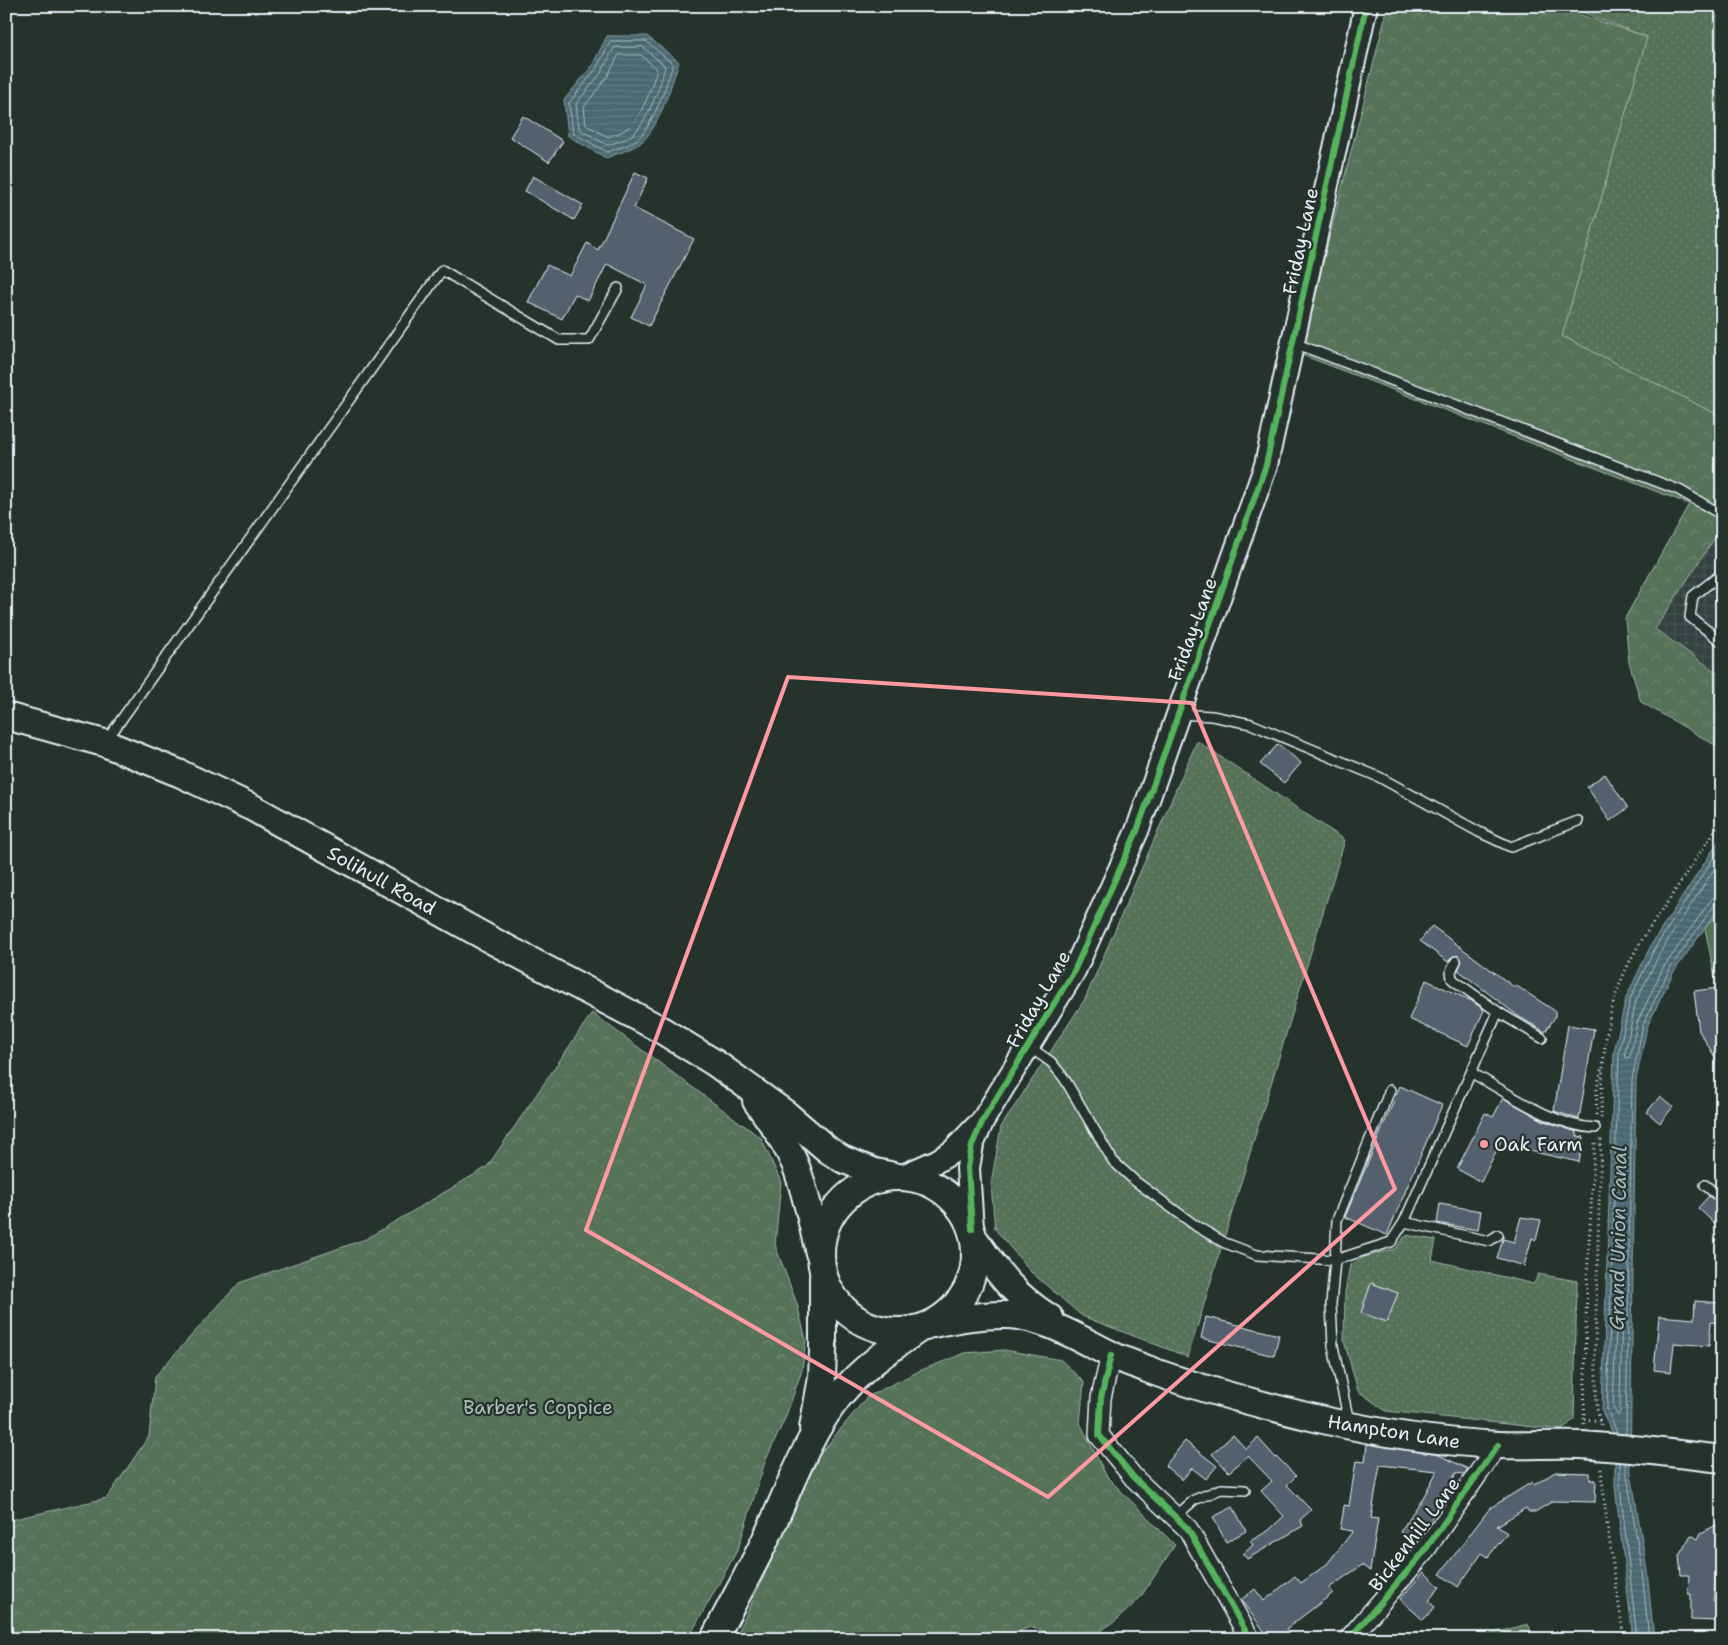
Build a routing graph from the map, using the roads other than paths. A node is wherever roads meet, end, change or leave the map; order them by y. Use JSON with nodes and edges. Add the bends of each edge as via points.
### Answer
{"nodes":[{"id":1,"x":1366,"y":6,"type":"edge"},
{"id":2,"x":618,"y":288,"type":"dead end"},
{"id":3,"x":1293,"y":342,"type":"junction"},
{"id":4,"x":1722,"y":515,"type":"edge"},
{"id":5,"x":1722,"y":577,"type":"edge"},
{"id":6,"x":1722,"y":642,"type":"edge"},
{"id":7,"x":1178,"y":714,"type":"junction"},
{"id":8,"x":6,"y":716,"type":"edge"},
{"id":9,"x":104,"y":743,"type":"junction"},
{"id":10,"x":1578,"y":821,"type":"dead end"},
{"id":11,"x":1456,"y":961,"type":"dead end"},
{"id":12,"x":1498,"y":1012,"type":"junction"},
{"id":13,"x":1542,"y":1038,"type":"dead end"},
{"id":14,"x":1028,"y":1046,"type":"junction"},
{"id":15,"x":1472,"y":1073,"type":"junction"},
{"id":16,"x":740,"y":1081,"type":"junction"},
{"id":17,"x":1390,"y":1090,"type":"dead end"},
{"id":18,"x":983,"y":1120,"type":"junction"},
{"id":19,"x":1598,"y":1124,"type":"road end"},
{"id":20,"x":899,"y":1176,"type":"junction"},
{"id":21,"x":1705,"y":1185,"type":"dead end"},
{"id":22,"x":1722,"y":1199,"type":"edge"},
{"id":23,"x":1404,"y":1222,"type":"junction"},
{"id":24,"x":974,"y":1235,"type":"junction"},
{"id":25,"x":1498,"y":1235,"type":"dead end"},
{"id":26,"x":1336,"y":1260,"type":"junction"},
{"id":27,"x":821,"y":1266,"type":"junction"},
{"id":28,"x":926,"y":1326,"type":"junction"},
{"id":29,"x":1080,"y":1338,"type":"junction"},
{"id":30,"x":1111,"y":1355,"type":"junction"},
{"id":31,"x":1349,"y":1425,"type":"junction"},
{"id":32,"x":810,"y":1441,"type":"junction"},
{"id":33,"x":1498,"y":1445,"type":"junction"},
{"id":34,"x":1722,"y":1459,"type":"edge"},
{"id":35,"x":1245,"y":1490,"type":"dead end"},
{"id":36,"x":1175,"y":1517,"type":"junction"},
{"id":37,"x":714,"y":1639,"type":"edge"},
{"id":38,"x":1250,"y":1639,"type":"edge"},
{"id":39,"x":1349,"y":1639,"type":"edge"}],
"edges":[{"from":1,"to":3,"type":"street","name":"Friday Lane"},
{"from":2,"to":9,"type":"lane","via":[[588,340],[559,340],[442,270]]},
{"from":3,"to":4,"type":"lane","via":[[1679,490]]},
{"from":3,"to":7,"type":"street","name":"Friday Lane","via":[[1266,465]]},
{"from":5,"to":6,"type":"lane","via":[[1693,596],[1690,616]]},
{"from":7,"to":10,"type":"lane","via":[[1212,716],[1251,724],[1379,777],[1511,847]]},
{"from":7,"to":14,"type":"street","name":"Friday Lane","via":[[1137,831],[1074,971]]},
{"from":8,"to":9,"type":"main road","name":"Solihull Road"},
{"from":9,"to":16,"type":"main road","name":"Solihull Road","via":[[253,808],[658,1028]]},
{"from":11,"to":12,"type":"lane","via":[[1451,971],[1452,979]]},
{"from":12,"to":13,"type":"lane"},
{"from":12,"to":15,"type":"lane"},
{"from":14,"to":18,"type":"street","name":"Friday Lane"},
{"from":14,"to":26,"type":"lane","via":[[1051,1062],[1064,1078],[1113,1161],[1135,1182],[1196,1226],[1225,1244],[1257,1256]]},
{"from":15,"to":19,"type":"lane","via":[[1541,1112],[1576,1126]]},
{"from":15,"to":23,"type":"lane"},
{"from":16,"to":20,"type":"main road","name":"Solihull Road","via":[[842,1159],[875,1172]]},
{"from":16,"to":27,"type":"main road","name":"Solihull Road","via":[[773,1124],[795,1164]]},
{"from":17,"to":26,"type":"lane","via":[[1337,1220]]},
{"from":18,"to":20,"type":"street","name":"Friday Lane","via":[[952,1152]]},
{"from":18,"to":24,"type":"street","name":"Friday Lane","via":[[972,1145],[968,1168]]},
{"from":20,"to":24,"type":"main road","via":[[920,1180],[943,1193],[955,1204]]},
{"from":20,"to":27,"type":"main road","via":[[869,1183],[844,1200],[823,1239]]},
{"from":21,"to":22,"type":"lane"},
{"from":23,"to":25,"type":"lane","via":[[1489,1241]]},
{"from":23,"to":26,"type":"lane","via":[[1391,1242]]},
{"from":24,"to":28,"type":"main road","via":[[977,1257],[967,1285],[948,1311]]},
{"from":24,"to":29,"type":"main road","name":"Hampton Lane","via":[[1008,1286]]},
{"from":26,"to":31,"type":"lane","via":[[1332,1346]]},
{"from":27,"to":28,"type":"main road","via":[[839,1304],[862,1321],[889,1330]]},
{"from":27,"to":32,"type":"main road","via":[[822,1376]]},
{"from":28,"to":29,"type":"main road","name":"Hampton Lane","via":[[981,1315],[1010,1315],[1042,1322]]},
{"from":28,"to":32,"type":"main road","via":[[879,1356],[862,1372],[840,1396]]},
{"from":29,"to":30,"type":"main road","name":"Hampton Lane"},
{"from":30,"to":31,"type":"main road","name":"Hampton Lane","via":[[1232,1396]]},
{"from":30,"to":36,"type":"street","via":[[1101,1398],[1099,1435],[1134,1478]]},
{"from":31,"to":33,"type":"main road","name":"Hampton Lane","via":[[1448,1442]]},
{"from":32,"to":37,"type":"main road","via":[[769,1532]]},
{"from":33,"to":34,"type":"main road","name":"Hampton Lane","bridge":true,"via":[[1589,1431],[1644,1450]]},
{"from":33,"to":39,"type":"street","name":"Bickenhill Lane","via":[[1423,1553]]},
{"from":35,"to":36,"type":"lane","via":[[1221,1489],[1194,1500]]},
{"from":36,"to":38,"type":"street","via":[[1188,1529]]}]}
